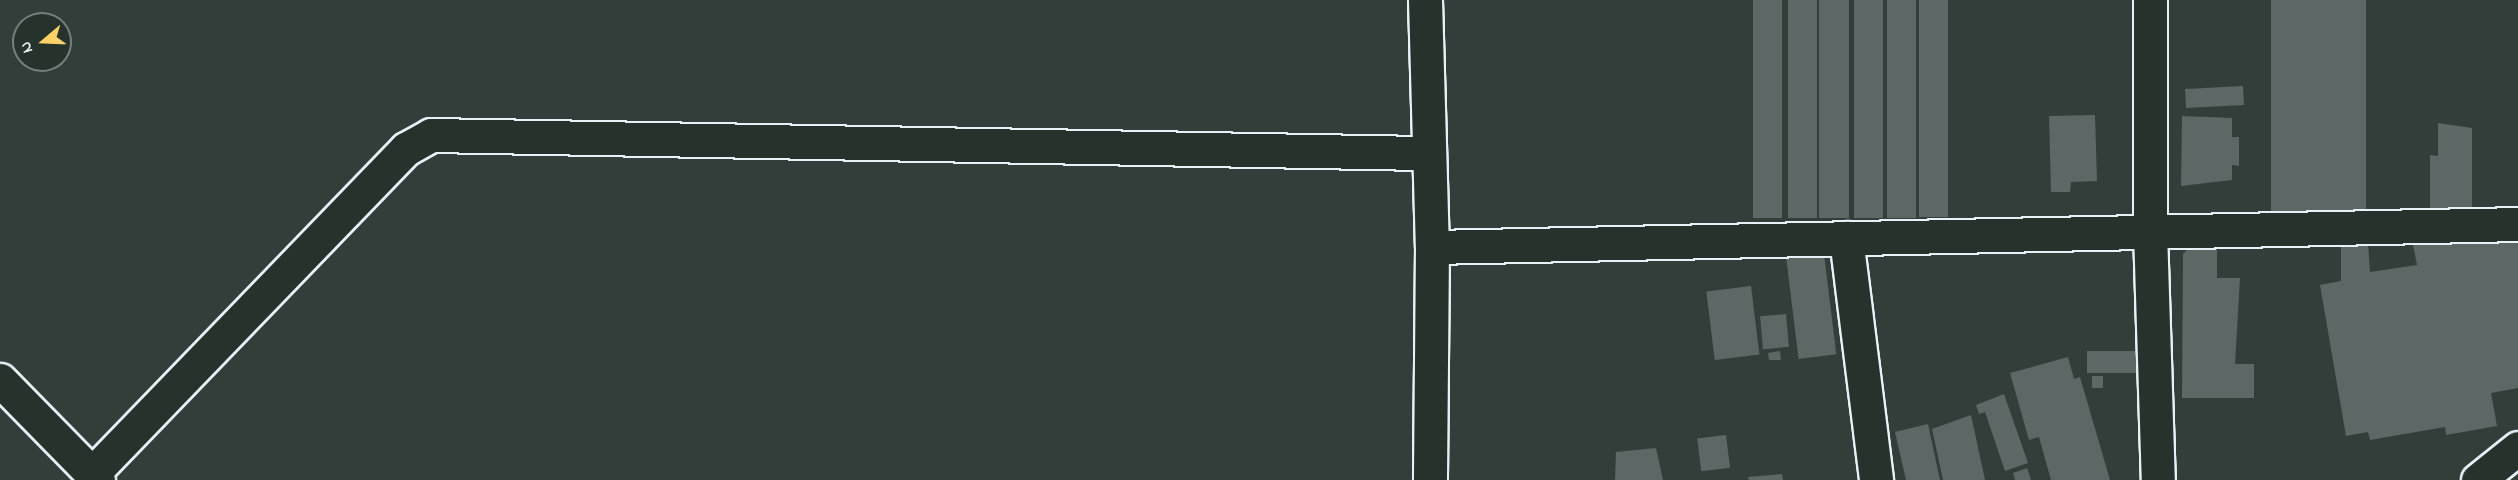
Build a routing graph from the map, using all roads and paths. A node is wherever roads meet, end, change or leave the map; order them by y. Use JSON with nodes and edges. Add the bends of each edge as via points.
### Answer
{"nodes":[{"id":1,"x":1425,"y":0,"type":"edge"},
{"id":2,"x":2150,"y":0,"type":"edge"},
{"id":3,"x":1426,"y":153,"type":"junction"},
{"id":4,"x":2518,"y":224,"type":"edge"},
{"id":5,"x":2150,"y":231,"type":"junction"},
{"id":6,"x":1846,"y":238,"type":"junction"},
{"id":7,"x":1432,"y":247,"type":"junction"},
{"id":8,"x":0,"y":380,"type":"edge"},
{"id":9,"x":2518,"y":448,"type":"edge"},
{"id":10,"x":95,"y":477,"type":"edge"},
{"id":11,"x":1430,"y":480,"type":"edge"},
{"id":12,"x":1876,"y":480,"type":"edge"},
{"id":13,"x":2158,"y":480,"type":"edge"},
{"id":14,"x":2478,"y":480,"type":"edge"}],
"edges":[{"from":1,"to":3,"type":"street"},
{"from":2,"to":5,"type":"street"},
{"from":3,"to":7,"type":"street"},
{"from":3,"to":10,"type":"street","via":[[431,135],[406,148]]},
{"from":4,"to":5,"type":"street"},
{"from":5,"to":6,"type":"street"},
{"from":5,"to":13,"type":"street"},
{"from":6,"to":7,"type":"street"},
{"from":6,"to":12,"type":"street"},
{"from":7,"to":11,"type":"street"},
{"from":8,"to":10,"type":"street"},
{"from":9,"to":14,"type":"street"}]}
